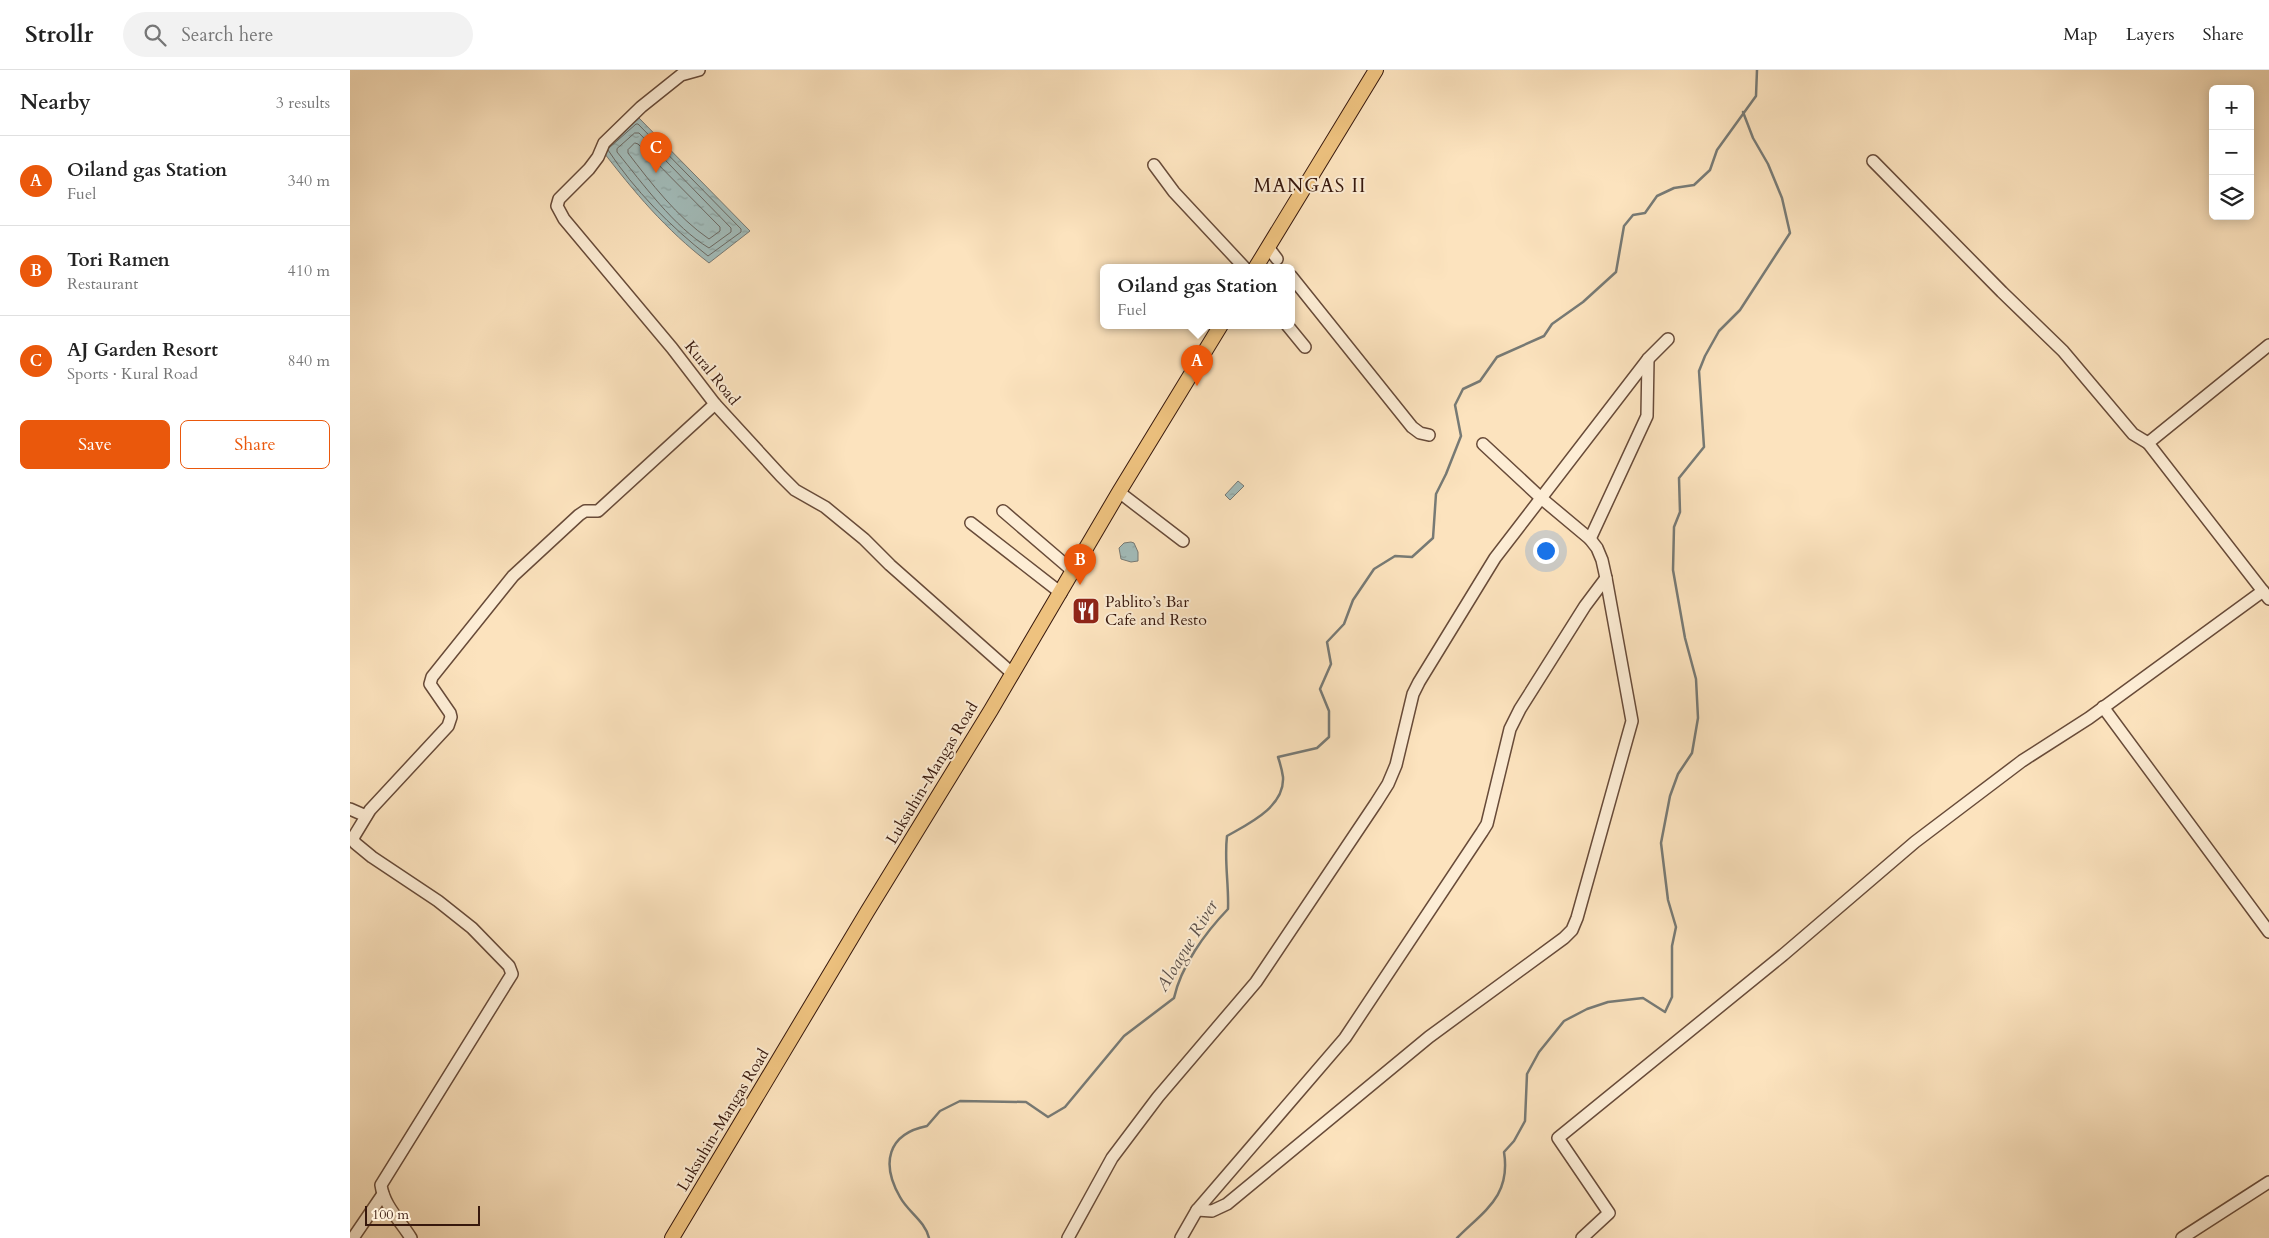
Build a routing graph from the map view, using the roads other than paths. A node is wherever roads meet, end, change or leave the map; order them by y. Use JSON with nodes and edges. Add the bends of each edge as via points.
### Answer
{"nodes":[{"id":1,"x":699,"y":70,"type":"edge"},
{"id":2,"x":1376,"y":70,"type":"edge"},
{"id":3,"x":1873,"y":161,"type":"dead end"},
{"id":4,"x":1154,"y":164,"type":"dead end"},
{"id":5,"x":1268,"y":247,"type":"junction"},
{"id":6,"x":1280,"y":263,"type":"edge"},
{"id":7,"x":1241,"y":264,"type":"edge"},
{"id":8,"x":1258,"y":264,"type":"edge"},
{"id":9,"x":1295,"y":281,"type":"edge"},
{"id":10,"x":1219,"y":329,"type":"edge"},
{"id":11,"x":1290,"y":329,"type":"edge"},
{"id":12,"x":1668,"y":339,"type":"dead end"},
{"id":13,"x":2269,"y":345,"type":"edge"},
{"id":14,"x":1306,"y":347,"type":"dead end"},
{"id":15,"x":1648,"y":359,"type":"junction"},
{"id":16,"x":715,"y":404,"type":"junction"},
{"id":17,"x":1429,"y":435,"type":"dead end"},
{"id":18,"x":2148,"y":442,"type":"junction"},
{"id":19,"x":1483,"y":444,"type":"dead end"},
{"id":20,"x":1119,"y":492,"type":"junction"},
{"id":21,"x":1541,"y":498,"type":"junction"},
{"id":22,"x":1003,"y":511,"type":"dead end"},
{"id":23,"x":971,"y":523,"type":"dead end"},
{"id":24,"x":1590,"y":539,"type":"junction"},
{"id":25,"x":1183,"y":541,"type":"dead end"},
{"id":26,"x":1074,"y":572,"type":"junction"},
{"id":27,"x":1606,"y":578,"type":"junction"},
{"id":28,"x":1061,"y":593,"type":"junction"},
{"id":29,"x":2266,"y":595,"type":"edge"},
{"id":30,"x":1013,"y":674,"type":"junction"},
{"id":31,"x":2103,"y":707,"type":"junction"},
{"id":32,"x":350,"y":808,"type":"edge"},
{"id":33,"x":366,"y":816,"type":"junction"},
{"id":34,"x":2269,"y":932,"type":"edge"},
{"id":35,"x":2269,"y":1182,"type":"edge"},
{"id":36,"x":383,"y":1194,"type":"junction"},
{"id":37,"x":1197,"y":1210,"type":"junction"},
{"id":38,"x":352,"y":1238,"type":"edge"},
{"id":39,"x":411,"y":1238,"type":"edge"},
{"id":40,"x":672,"y":1238,"type":"edge"},
{"id":41,"x":1068,"y":1238,"type":"edge"},
{"id":42,"x":1182,"y":1238,"type":"edge"},
{"id":43,"x":1582,"y":1238,"type":"edge"},
{"id":44,"x":2182,"y":1238,"type":"edge"}],
"edges":[{"from":1,"to":16,"type":"street","name":"Kural Road","via":[[681,75],[641,107],[604,143],[598,157],[556,206]]},
{"from":2,"to":5,"type":"main road"},
{"from":3,"to":18,"type":"street","via":[[2063,350],[2133,434]]},
{"from":4,"to":7,"type":"street","via":[[1174,192]]},
{"from":5,"to":6,"type":"street"},
{"from":5,"to":8,"type":"main road"},
{"from":9,"to":17,"type":"street","via":[[1412,428]]},
{"from":10,"to":20,"type":"main road","name":"Luksuhin-Mangas Road"},
{"from":11,"to":14,"type":"street"},
{"from":12,"to":15,"type":"street"},
{"from":13,"to":18,"type":"street"},
{"from":15,"to":21,"type":"street"},
{"from":15,"to":24,"type":"street","via":[[1647,416]]},
{"from":16,"to":30,"type":"street","name":"Kural Road","via":[[795,490],[824,507],[864,539]]},
{"from":16,"to":33,"type":"street","via":[[598,510],[579,515],[513,576],[432,677],[430,684],[450,713],[448,726]]},
{"from":18,"to":29,"type":"street"},
{"from":19,"to":21,"type":"street"},
{"from":20,"to":25,"type":"street"},
{"from":20,"to":26,"type":"main road","name":"Luksuhin-Mangas Road"},
{"from":21,"to":24,"type":"street"},
{"from":21,"to":41,"type":"street","via":[[1495,558],[1419,682],[1413,694],[1396,765],[1376,803],[1256,982],[1158,1097],[1112,1158]]},
{"from":22,"to":26,"type":"street"},
{"from":23,"to":28,"type":"street"},
{"from":24,"to":27,"type":"street","via":[[1602,560]]},
{"from":26,"to":28,"type":"main road","name":"Luksuhin-Mangas Road"},
{"from":27,"to":37,"type":"street","via":[[1585,606],[1510,728],[1487,824],[1482,832],[1345,1038]]},
{"from":27,"to":37,"type":"street","via":[[1632,722],[1572,930],[1429,1036],[1227,1204],[1212,1211]]},
{"from":28,"to":30,"type":"main road","name":"Luksuhin-Mangas Road"},
{"from":29,"to":31,"type":"street"},
{"from":30,"to":40,"type":"main road","name":"Luksuhin-Mangas Road"},
{"from":31,"to":34,"type":"street"},
{"from":31,"to":43,"type":"street","via":[[2022,761],[1915,842],[1783,955],[1558,1138],[1609,1213]]},
{"from":32,"to":33,"type":"street"},
{"from":33,"to":36,"type":"street","via":[[353,838],[356,843],[472,928],[510,966],[512,974],[381,1185]]},
{"from":35,"to":44,"type":"street"},
{"from":36,"to":38,"type":"street"},
{"from":36,"to":39,"type":"street","via":[[397,1221]]},
{"from":37,"to":42,"type":"street"}]}
